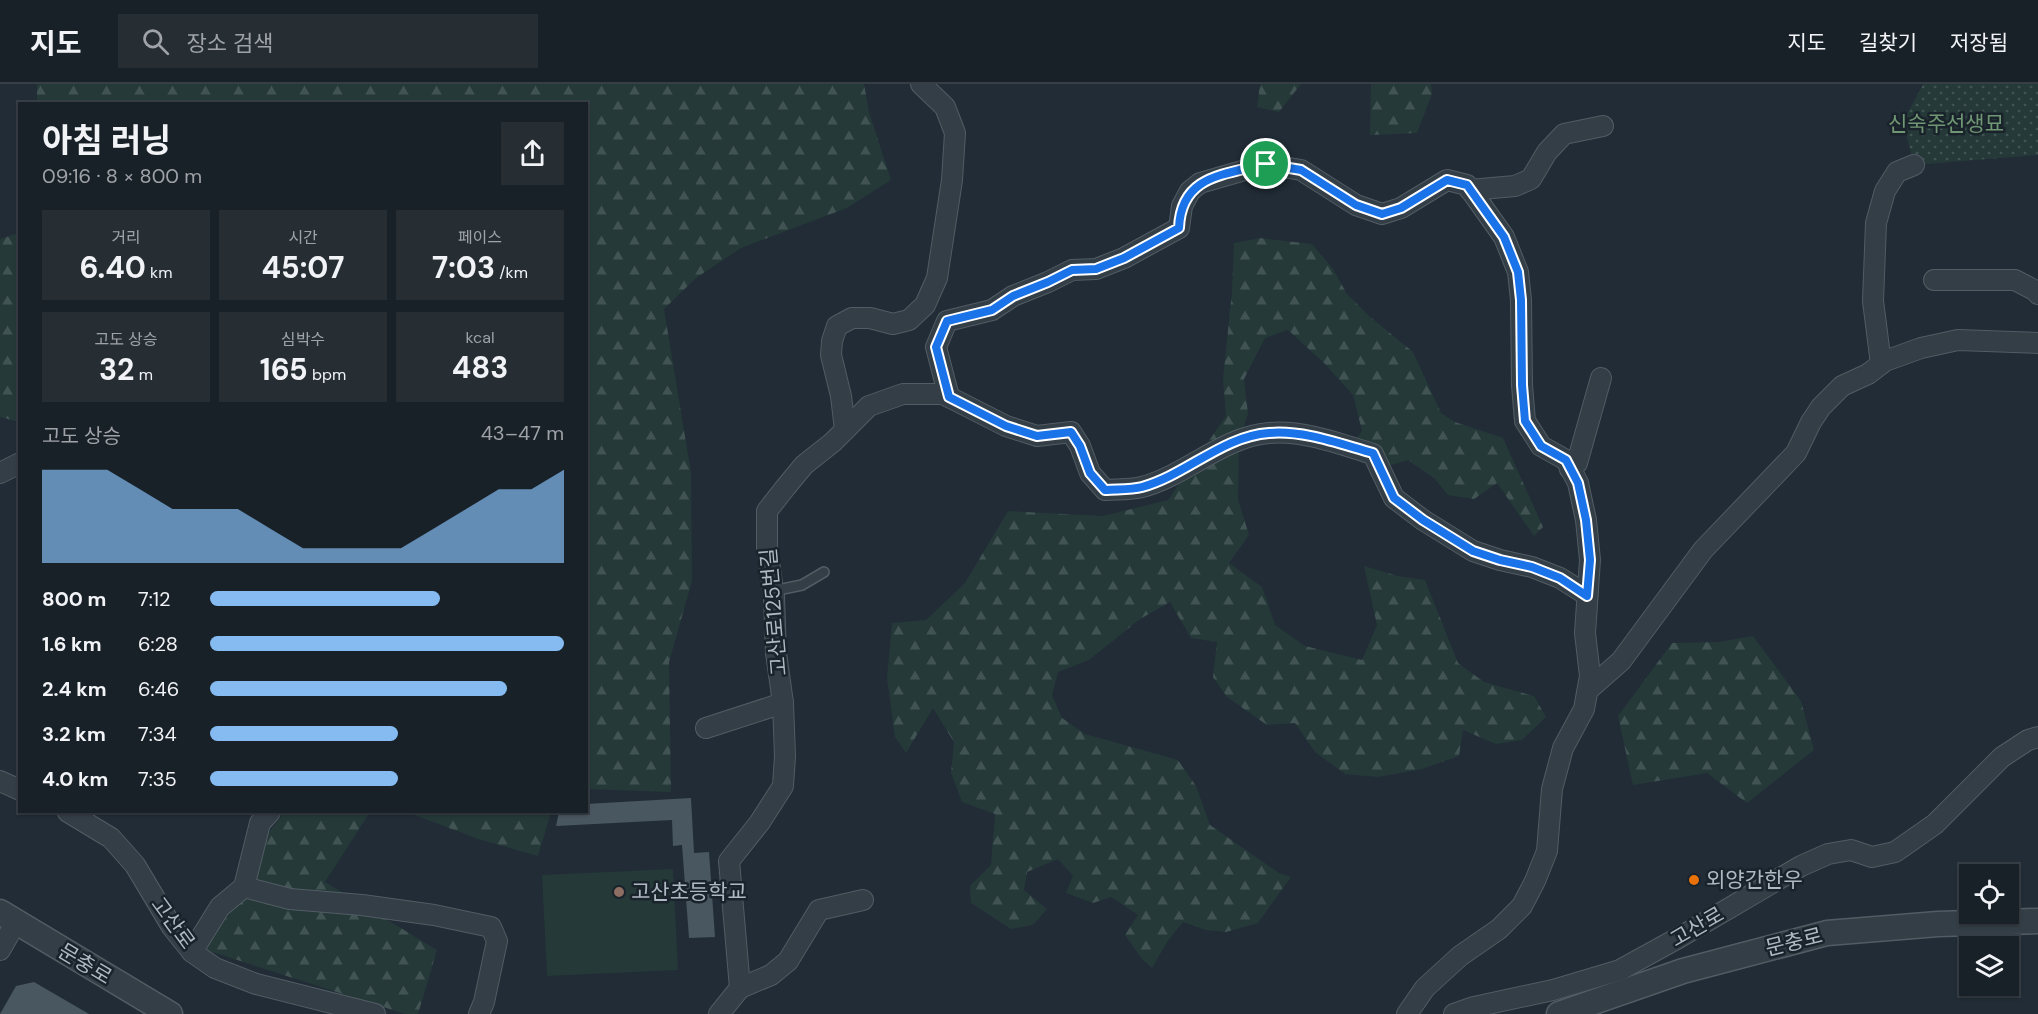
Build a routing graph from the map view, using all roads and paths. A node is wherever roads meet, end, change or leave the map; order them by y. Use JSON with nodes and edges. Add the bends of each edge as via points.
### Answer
{"nodes":[{"id":1,"x":921,"y":84,"type":"edge"},
{"id":2,"x":1603,"y":126,"type":"dead end"},
{"id":3,"x":1914,"y":165,"type":"dead end"},
{"id":4,"x":1470,"y":190,"type":"junction"},
{"id":5,"x":1934,"y":280,"type":"dead end"},
{"id":6,"x":2038,"y":294,"type":"edge"},
{"id":7,"x":2038,"y":343,"type":"edge"},
{"id":8,"x":1881,"y":364,"type":"junction"},
{"id":9,"x":1600,"y":378,"type":"dead end"},
{"id":10,"x":949,"y":397,"type":"junction"},
{"id":11,"x":846,"y":430,"type":"junction"},
{"id":12,"x":18,"y":464,"type":"edge"},
{"id":13,"x":1570,"y":469,"type":"junction"},
{"id":14,"x":0,"y":474,"type":"edge"},
{"id":15,"x":824,"y":572,"type":"dead end"},
{"id":16,"x":773,"y":591,"type":"junction"},
{"id":17,"x":1587,"y":596,"type":"junction"},
{"id":18,"x":1588,"y":690,"type":"junction"},
{"id":19,"x":783,"y":703,"type":"junction"},
{"id":20,"x":706,"y":728,"type":"dead end"},
{"id":21,"x":2038,"y":737,"type":"edge"},
{"id":22,"x":0,"y":781,"type":"edge"},
{"id":23,"x":18,"y":789,"type":"edge"},
{"id":24,"x":70,"y":813,"type":"edge"},
{"id":25,"x":269,"y":813,"type":"edge"},
{"id":26,"x":244,"y":886,"type":"junction"},
{"id":27,"x":863,"y":900,"type":"dead end"},
{"id":28,"x":8,"y":917,"type":"edge"},
{"id":29,"x":2038,"y":921,"type":"edge"},
{"id":30,"x":0,"y":950,"type":"edge"},
{"id":31,"x":192,"y":952,"type":"junction"},
{"id":32,"x":740,"y":988,"type":"junction"},
{"id":33,"x":170,"y":1014,"type":"edge"},
{"id":34,"x":375,"y":1014,"type":"edge"},
{"id":35,"x":479,"y":1014,"type":"edge"},
{"id":36,"x":719,"y":1014,"type":"edge"},
{"id":37,"x":1407,"y":1014,"type":"edge"},
{"id":38,"x":1454,"y":1014,"type":"edge"},
{"id":39,"x":1559,"y":1014,"type":"edge"}],
"edges":[{"from":1,"to":11,"type":"street","via":[[945,107],[956,133],[937,278],[924,305],[909,320],[893,324],[852,318],[837,326],[831,355]]},
{"from":2,"to":4,"type":"street","via":[[1564,134],[1547,152],[1531,179],[1515,186]]},
{"from":3,"to":8,"type":"street","via":[[1897,172],[1885,191],[1876,223],[1873,301]]},
{"from":4,"to":10,"type":"street","via":[[1467,185],[1447,180],[1401,208],[1382,214],[1356,205],[1301,170],[1266,164],[1200,183],[1182,206],[1179,228],[1124,258],[1096,269],[1072,270],[1013,296],[992,310],[947,321],[936,347]]},
{"from":4,"to":13,"type":"street","via":[[1504,237],[1518,272],[1525,421],[1541,446],[1566,460]]},
{"from":5,"to":6,"type":"street","via":[[2015,280]]},
{"from":7,"to":8,"type":"street","via":[[1959,340],[1921,348]]},
{"from":8,"to":18,"type":"street","via":[[1842,386],[1821,407],[1796,453],[1703,550],[1621,661]]},
{"from":9,"to":13,"type":"street","via":[[1577,463]]},
{"from":10,"to":11,"type":"street","name":"고산로125번길","via":[[903,394],[869,406]]},
{"from":10,"to":17,"type":"street","name":"고산로125번길","via":[[1006,426],[1037,436],[1071,432],[1090,473],[1105,490],[1141,487],[1244,438],[1268,433],[1293,433],[1373,453],[1394,498],[1423,520],[1473,551],[1560,578]]},
{"from":11,"to":16,"type":"street","name":"고산로125번길","via":[[804,465],[767,511]]},
{"from":12,"to":14,"type":"street"},
{"from":13,"to":17,"type":"street","via":[[1578,483],[1586,520],[1590,560]]},
{"from":15,"to":16,"type":"lane","via":[[802,585]]},
{"from":16,"to":19,"type":"street","name":"고산로125번길"},
{"from":17,"to":18,"type":"street"},
{"from":18,"to":37,"type":"street","via":[[1584,709],[1563,748],[1552,789],[1547,851],[1522,906],[1500,929],[1460,956],[1425,988]]},
{"from":19,"to":20,"type":"street"},
{"from":19,"to":32,"type":"street","name":"고산로125번길","via":[[783,786],[729,861]]},
{"from":21,"to":38,"type":"street","name":"고산로","via":[[2002,757],[1935,824],[1895,852],[1872,857],[1851,850],[1828,854],[1620,970]]},
{"from":22,"to":23,"type":"street"},
{"from":24,"to":31,"type":"street","name":"고산로","via":[[111,838],[135,866]]},
{"from":25,"to":26,"type":"street","via":[[260,823]]},
{"from":26,"to":31,"type":"street","via":[[220,907]]},
{"from":26,"to":35,"type":"street","via":[[290,899],[424,913],[491,927],[497,941]]},
{"from":27,"to":32,"type":"street","via":[[819,910],[788,961],[771,975]]},
{"from":28,"to":30,"type":"street"},
{"from":28,"to":33,"type":"street","name":"문충로"},
{"from":29,"to":39,"type":"street","name":"문충로","via":[[1827,933],[1683,971]]},
{"from":31,"to":34,"type":"street","name":"고산로","via":[[215,968],[256,984]]},
{"from":32,"to":36,"type":"street"}]}
